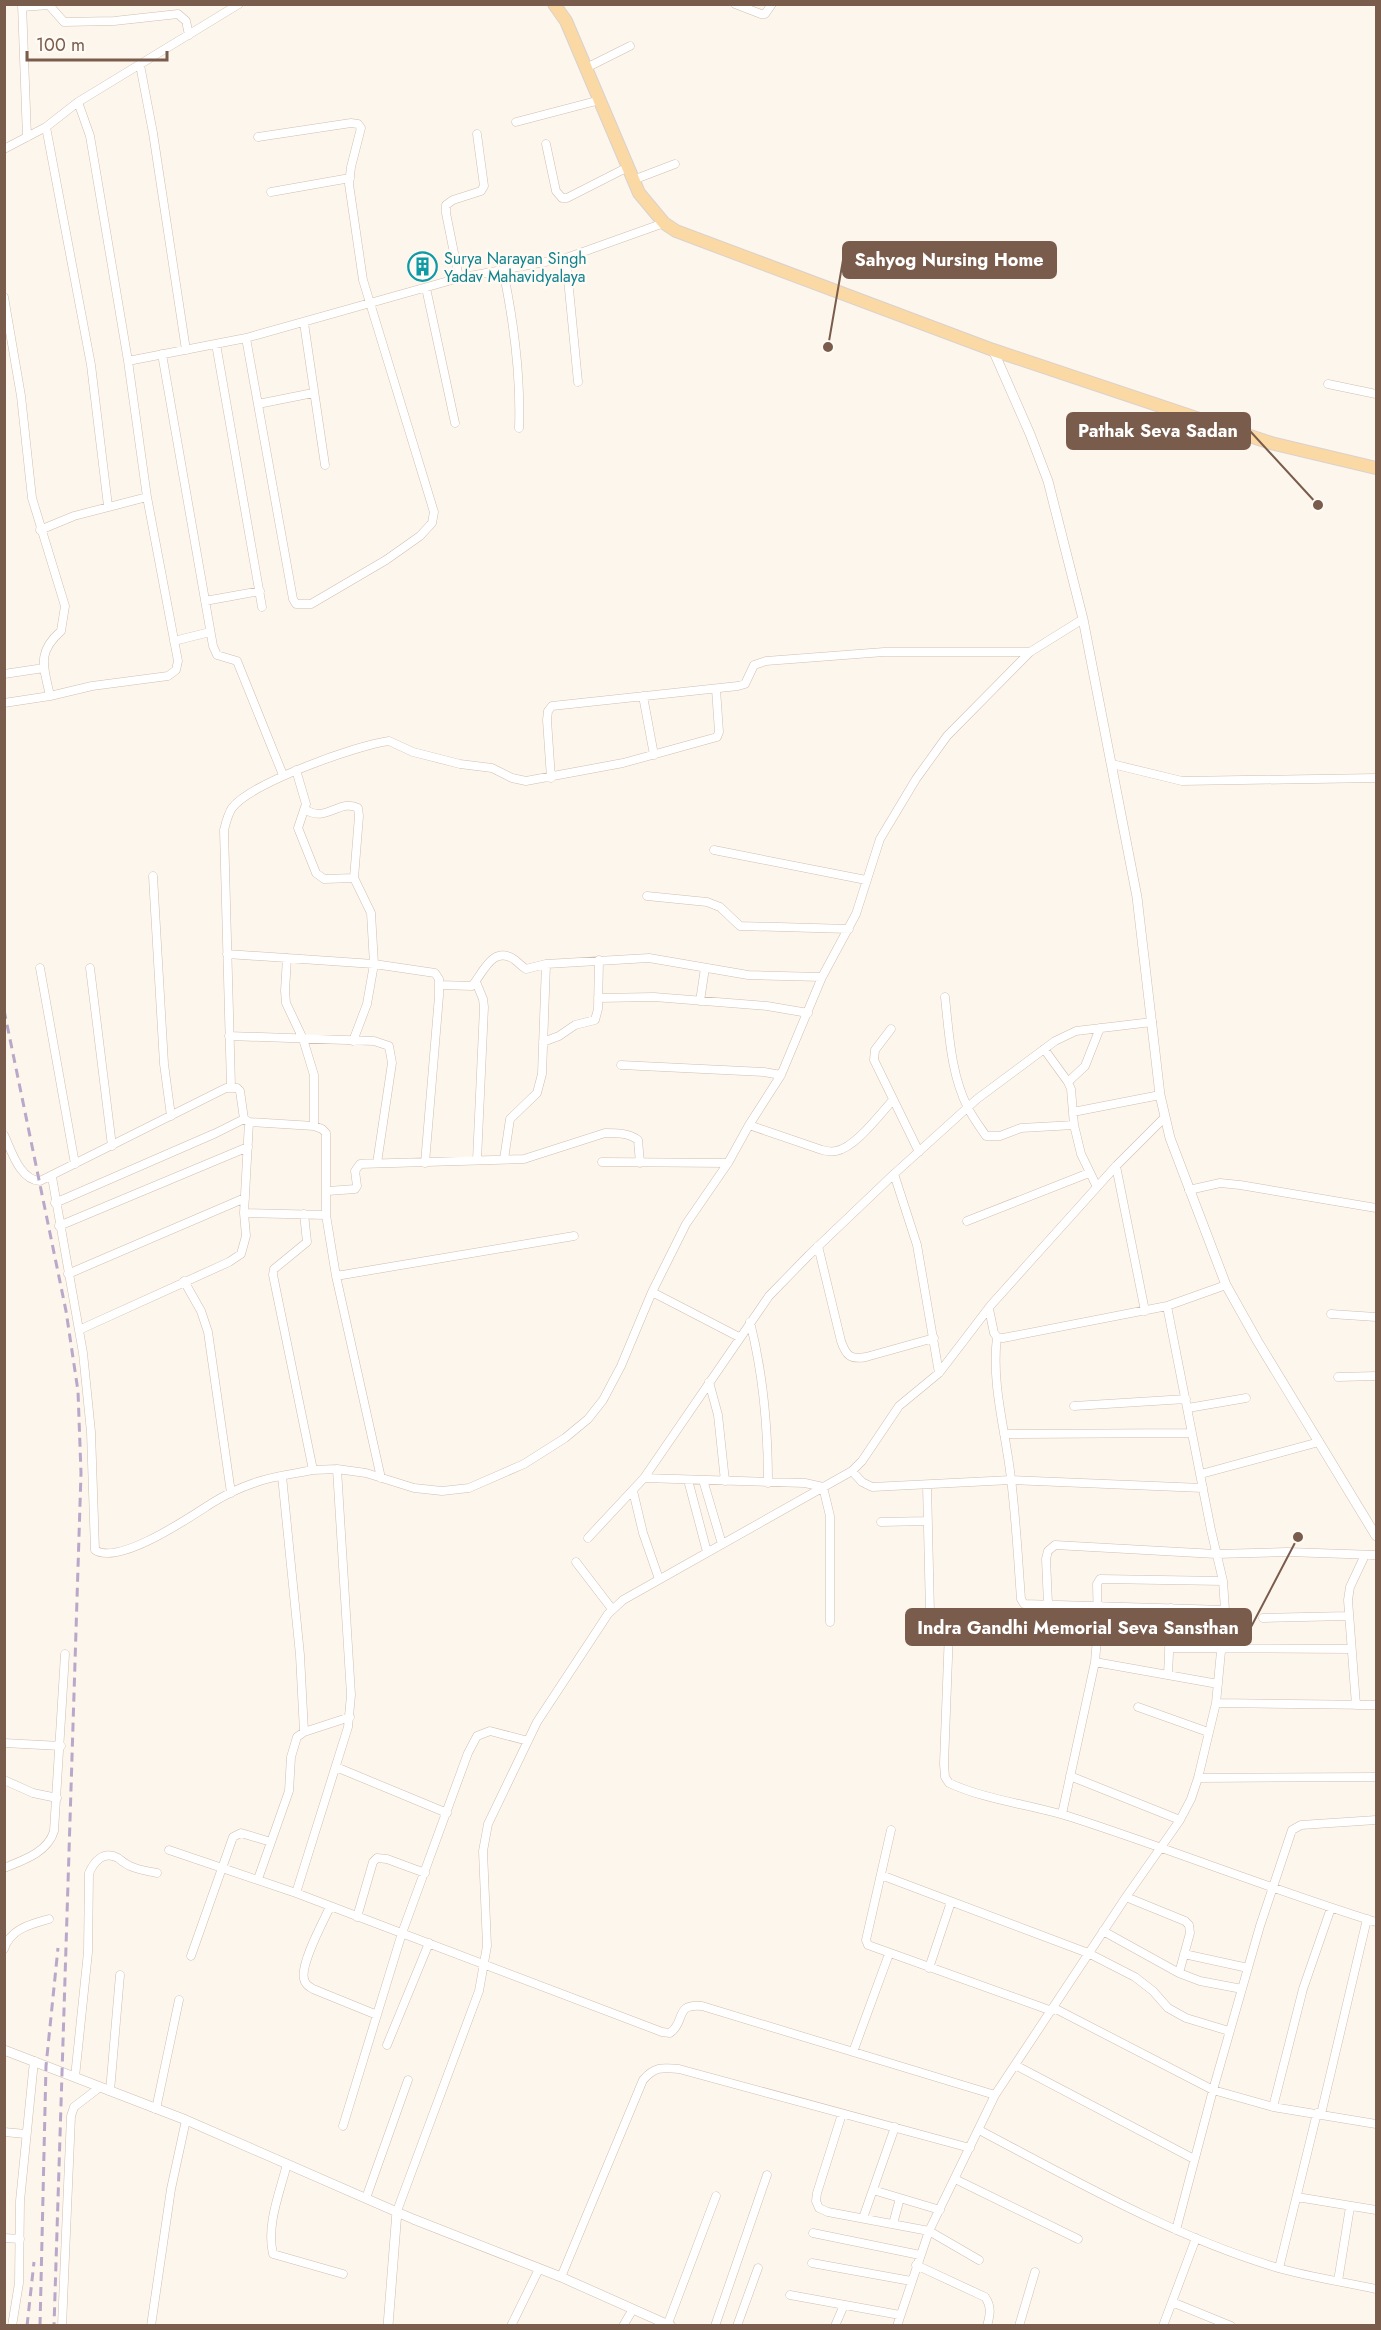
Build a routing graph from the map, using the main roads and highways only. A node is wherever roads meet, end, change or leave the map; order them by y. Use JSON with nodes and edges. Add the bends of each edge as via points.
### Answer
{"nodes":[{"id":1,"x":554,"y":4,"type":"edge"},
{"id":2,"x":1377,"y":468,"type":"edge"}],
"edges":[{"from":1,"to":2,"type":"main road","via":[[566,21],[633,180],[648,206],[676,231],[993,350],[1270,443]]}]}
